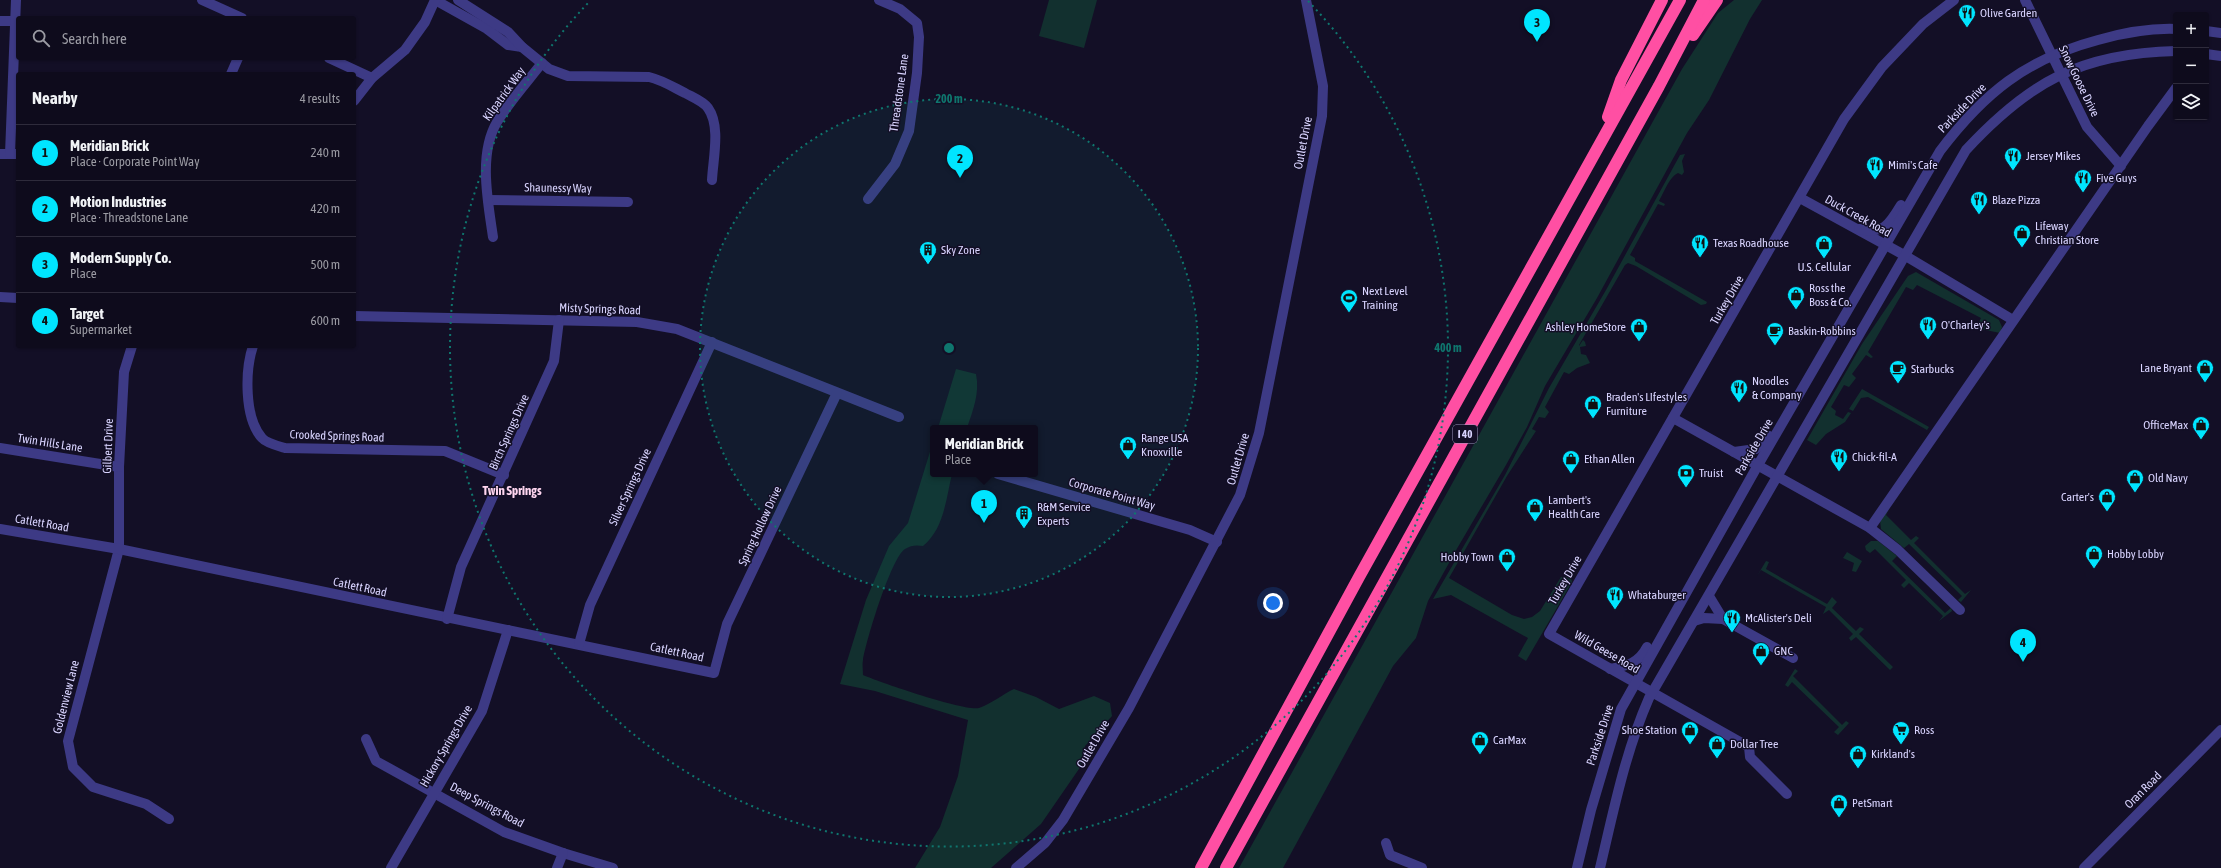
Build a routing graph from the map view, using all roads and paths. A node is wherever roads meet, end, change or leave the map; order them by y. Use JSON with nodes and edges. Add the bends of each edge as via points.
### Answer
{"nodes":[{"id":1,"x":16,"y":0,"type":"edge"},
{"id":2,"x":202,"y":0,"type":"edge"},
{"id":3,"x":435,"y":0,"type":"edge"},
{"id":4,"x":458,"y":0,"type":"edge"},
{"id":5,"x":879,"y":0,"type":"edge"},
{"id":6,"x":1306,"y":0,"type":"edge"},
{"id":7,"x":1662,"y":0,"type":"edge"},
{"id":8,"x":1680,"y":0,"type":"edge"},
{"id":9,"x":1704,"y":0,"type":"edge"},
{"id":10,"x":1717,"y":0,"type":"edge"},
{"id":11,"x":1954,"y":0,"type":"edge"},
{"id":12,"x":2025,"y":0,"type":"edge"},
{"id":13,"x":238,"y":16,"type":"edge"},
{"id":14,"x":0,"y":21,"type":"edge"},
{"id":15,"x":14,"y":21,"type":"junction"},
{"id":16,"x":2173,"y":29,"type":"edge"},
{"id":17,"x":2209,"y":31,"type":"edge"},
{"id":18,"x":2221,"y":33,"type":"edge"},
{"id":19,"x":522,"y":48,"type":"junction"},
{"id":20,"x":2173,"y":51,"type":"edge"},
{"id":21,"x":2052,"y":54,"type":"junction"},
{"id":22,"x":2209,"y":54,"type":"edge"},
{"id":23,"x":2221,"y":56,"type":"edge"},
{"id":24,"x":237,"y":60,"type":"edge"},
{"id":25,"x":333,"y":60,"type":"edge"},
{"id":26,"x":542,"y":63,"type":"junction"},
{"id":27,"x":232,"y":72,"type":"edge"},
{"id":28,"x":2060,"y":74,"type":"junction"},
{"id":29,"x":372,"y":78,"type":"junction"},
{"id":30,"x":1659,"y":86,"type":"junction"},
{"id":31,"x":2173,"y":92,"type":"edge"},
{"id":32,"x":356,"y":98,"type":"edge"},
{"id":33,"x":9,"y":154,"type":"edge"},
{"id":34,"x":1593,"y":156,"type":"junction"},
{"id":35,"x":2121,"y":166,"type":"junction"},
{"id":36,"x":712,"y":180,"type":"dead end"},
{"id":37,"x":1917,"y":191,"type":"junction"},
{"id":38,"x":1800,"y":198,"type":"junction"},
{"id":39,"x":868,"y":199,"type":"dead end"},
{"id":40,"x":488,"y":200,"type":"junction"},
{"id":41,"x":628,"y":202,"type":"dead end"},
{"id":42,"x":1851,"y":227,"type":"junction"},
{"id":43,"x":493,"y":236,"type":"dead end"},
{"id":44,"x":1885,"y":246,"type":"junction"},
{"id":45,"x":1904,"y":255,"type":"junction"},
{"id":46,"x":0,"y":297,"type":"edge"},
{"id":47,"x":16,"y":298,"type":"edge"},
{"id":48,"x":356,"y":316,"type":"edge"},
{"id":49,"x":559,"y":320,"type":"junction"},
{"id":50,"x":2013,"y":320,"type":"junction"},
{"id":51,"x":712,"y":342,"type":"junction"},
{"id":52,"x":131,"y":348,"type":"edge"},
{"id":53,"x":252,"y":348,"type":"edge"},
{"id":54,"x":837,"y":393,"type":"junction"},
{"id":55,"x":899,"y":417,"type":"dead end"},
{"id":56,"x":1673,"y":418,"type":"junction"},
{"id":57,"x":1786,"y":418,"type":"junction"},
{"id":58,"x":0,"y":448,"type":"edge"},
{"id":59,"x":1733,"y":452,"type":"junction"},
{"id":60,"x":1758,"y":465,"type":"junction"},
{"id":61,"x":119,"y":467,"type":"junction"},
{"id":62,"x":504,"y":475,"type":"junction"},
{"id":63,"x":1777,"y":476,"type":"junction"},
{"id":64,"x":1008,"y":477,"type":"edge"},
{"id":65,"x":1870,"y":528,"type":"junction"},
{"id":66,"x":0,"y":529,"type":"edge"},
{"id":67,"x":1217,"y":542,"type":"junction"},
{"id":68,"x":119,"y":549,"type":"junction"},
{"id":69,"x":1709,"y":596,"type":"junction"},
{"id":70,"x":1960,"y":610,"type":"dead end"},
{"id":71,"x":447,"y":619,"type":"junction"},
{"id":72,"x":1723,"y":619,"type":"junction"},
{"id":73,"x":1694,"y":621,"type":"junction"},
{"id":74,"x":508,"y":630,"type":"junction"},
{"id":75,"x":1664,"y":631,"type":"junction"},
{"id":76,"x":1549,"y":634,"type":"joint"},
{"id":77,"x":579,"y":644,"type":"junction"},
{"id":78,"x":1793,"y":658,"type":"dead end"},
{"id":79,"x":1610,"y":669,"type":"junction"},
{"id":80,"x":714,"y":673,"type":"joint"},
{"id":81,"x":1634,"y":683,"type":"junction"},
{"id":82,"x":1652,"y":693,"type":"junction"},
{"id":83,"x":2221,"y":730,"type":"edge"},
{"id":84,"x":366,"y":739,"type":"dead end"},
{"id":85,"x":435,"y":792,"type":"junction"},
{"id":86,"x":1787,"y":794,"type":"dead end"},
{"id":87,"x":169,"y":819,"type":"dead end"},
{"id":88,"x":1386,"y":843,"type":"dead end"},
{"id":89,"x":562,"y":853,"type":"junction"},
{"id":90,"x":391,"y":868,"type":"edge"},
{"id":91,"x":557,"y":868,"type":"edge"},
{"id":92,"x":613,"y":868,"type":"edge"},
{"id":93,"x":1016,"y":868,"type":"edge"},
{"id":94,"x":1201,"y":868,"type":"edge"},
{"id":95,"x":1226,"y":868,"type":"edge"},
{"id":96,"x":1422,"y":868,"type":"edge"},
{"id":97,"x":1577,"y":868,"type":"edge"},
{"id":98,"x":1600,"y":868,"type":"edge"},
{"id":99,"x":2084,"y":868,"type":"edge"}],
"edges":[{"from":1,"to":15,"type":"street"},
{"from":2,"to":13,"type":"street"},
{"from":3,"to":19,"type":"street","via":[[487,29],[508,45]]},
{"from":3,"to":29,"type":"street","via":[[425,22],[405,50]]},
{"from":4,"to":19,"type":"street","via":[[508,32]]},
{"from":5,"to":39,"type":"street","name":"Threadstone Lane","via":[[900,9],[917,24],[917,74],[909,132],[895,164]]},
{"from":6,"to":67,"type":"street","name":"Outlet Drive","via":[[1323,86],[1322,116],[1256,448],[1240,495]]},
{"from":7,"to":34,"type":"highway","via":[[1621,80]]},
{"from":8,"to":34,"type":"highway","number":"I 40"},
{"from":9,"to":30,"type":"highway","number":"I 40"},
{"from":10,"to":30,"type":"highway"},
{"from":11,"to":38,"type":"street","name":"Turkey Drive","via":[[1923,24],[1882,67],[1844,119]]},
{"from":12,"to":21,"type":"street","name":"Snow Goose Drive"},
{"from":14,"to":15,"type":"street"},
{"from":15,"to":33,"type":"street"},
{"from":16,"to":21,"type":"street","name":"Parkside Drive","via":[[2115,35]]},
{"from":17,"to":18,"type":"street"},
{"from":19,"to":26,"type":"street"},
{"from":20,"to":28,"type":"street","via":[[2118,55]]},
{"from":21,"to":28,"type":"street","name":"Snow Goose Drive"},
{"from":21,"to":37,"type":"street","name":"Parkside Drive","via":[[2019,73],[1980,105],[1940,151]]},
{"from":22,"to":23,"type":"street"},
{"from":24,"to":27,"type":"street"},
{"from":25,"to":29,"type":"street"},
{"from":26,"to":36,"type":"street","via":[[549,69],[568,76],[649,77],[702,102],[708,108],[714,122]]},
{"from":26,"to":40,"type":"street","name":"Kilpatrick Way","via":[[493,130],[485,177]]},
{"from":28,"to":35,"type":"street","name":"Snow Goose Drive","via":[[2087,127]]},
{"from":28,"to":45,"type":"street","via":[[2025,95],[1999,115],[1966,150]]},
{"from":29,"to":32,"type":"street"},
{"from":30,"to":95,"type":"highway","number":"I 40"},
{"from":31,"to":35,"type":"street"},
{"from":34,"to":94,"type":"highway","number":"I 40"},
{"from":35,"to":50,"type":"street"},
{"from":37,"to":42,"type":"street","via":[[1903,201],[1886,226],[1874,230]]},
{"from":37,"to":44,"type":"street","name":"Parkside Drive"},
{"from":38,"to":42,"type":"street","name":"Duck Creek Road"},
{"from":38,"to":56,"type":"street","name":"Turkey Drive"},
{"from":40,"to":41,"type":"street","name":"Shaunessy Way"},
{"from":40,"to":43,"type":"street","name":"Kilpatrick Way"},
{"from":42,"to":44,"type":"street","name":"Duck Creek Road"},
{"from":44,"to":45,"type":"street","name":"Duck Creek Road"},
{"from":44,"to":57,"type":"street","name":"Parkside Drive"},
{"from":45,"to":50,"type":"street","name":"Duck Creek Road"},
{"from":45,"to":63,"type":"street"},
{"from":46,"to":47,"type":"street"},
{"from":48,"to":49,"type":"street","name":"Misty Springs Road"},
{"from":49,"to":51,"type":"street","name":"Misty Springs Road","via":[[637,322],[677,329]]},
{"from":49,"to":62,"type":"street","name":"Birch Springs Drive","via":[[554,361]]},
{"from":50,"to":65,"type":"street"},
{"from":51,"to":54,"type":"street","name":"Misty Springs Road"},
{"from":51,"to":77,"type":"street","name":"Silver Springs Drive","via":[[590,606]]},
{"from":52,"to":61,"type":"street","name":"Gilbert Drive","via":[[124,372]]},
{"from":53,"to":62,"type":"street","name":"Crooked Springs Road","via":[[248,382],[250,416],[263,439],[285,448],[445,451]]},
{"from":54,"to":55,"type":"street","name":"Misty Springs Road"},
{"from":54,"to":80,"type":"street","name":"Spring Hollow Drive","via":[[727,624]]},
{"from":56,"to":59,"type":"street"},
{"from":56,"to":76,"type":"street","name":"Turkey Drive"},
{"from":57,"to":59,"type":"street","via":[[1756,449]]},
{"from":57,"to":60,"type":"street","name":"Parkside Drive"},
{"from":58,"to":61,"type":"street","name":"Twin Hills Lane"},
{"from":59,"to":60,"type":"street"},
{"from":60,"to":63,"type":"street"},
{"from":60,"to":75,"type":"street","name":"Parkside Drive"},
{"from":61,"to":68,"type":"street","name":"Gilbert Drive"},
{"from":62,"to":71,"type":"street","name":"Birch Springs Drive","via":[[461,567]]},
{"from":63,"to":65,"type":"street"},
{"from":63,"to":69,"type":"street"},
{"from":64,"to":67,"type":"street","name":"Corporate Point Way","via":[[1190,530]]},
{"from":65,"to":70,"type":"street","via":[[1898,550]]},
{"from":66,"to":68,"type":"street","name":"Catlett Road"},
{"from":67,"to":93,"type":"street","name":"Outlet Drive","via":[[1129,708],[1071,808],[1045,843]]},
{"from":68,"to":71,"type":"street","name":"Catlett Road"},
{"from":68,"to":87,"type":"street","name":"Goldenview Lane","via":[[68,741],[73,767],[93,787],[146,804]]},
{"from":69,"to":72,"type":"street"},
{"from":69,"to":73,"type":"street"},
{"from":71,"to":74,"type":"street","name":"Catlett Road"},
{"from":72,"to":73,"type":"street","via":[[1704,618]]},
{"from":72,"to":78,"type":"street"},
{"from":73,"to":82,"type":"street"},
{"from":74,"to":77,"type":"street","name":"Catlett Road"},
{"from":74,"to":85,"type":"street","name":"Hickory Springs Drive","via":[[482,711]]},
{"from":75,"to":79,"type":"street","via":[[1650,642],[1640,659]]},
{"from":75,"to":81,"type":"street","name":"Parkside Drive"},
{"from":76,"to":79,"type":"street","name":"Wild Geese Road"},
{"from":77,"to":80,"type":"street","name":"Catlett Road"},
{"from":79,"to":81,"type":"street","name":"Wild Geese Road"},
{"from":81,"to":82,"type":"street","name":"Wild Geese Road"},
{"from":81,"to":97,"type":"street","name":"Parkside Drive","via":[[1611,738]]},
{"from":82,"to":86,"type":"street","name":"Wild Geese Road","via":[[1749,746],[1750,757]]},
{"from":82,"to":98,"type":"street","via":[[1631,741]]},
{"from":83,"to":99,"type":"street","name":"Oran Road"},
{"from":84,"to":85,"type":"street","name":"Deep Springs Road","via":[[376,761]]},
{"from":85,"to":89,"type":"street","name":"Deep Springs Road","via":[[504,832]]},
{"from":85,"to":90,"type":"street","name":"Hickory Springs Drive"},
{"from":88,"to":96,"type":"street","via":[[1390,855]]},
{"from":89,"to":91,"type":"street"},
{"from":89,"to":92,"type":"street","name":"Deep Springs Road"}]}
